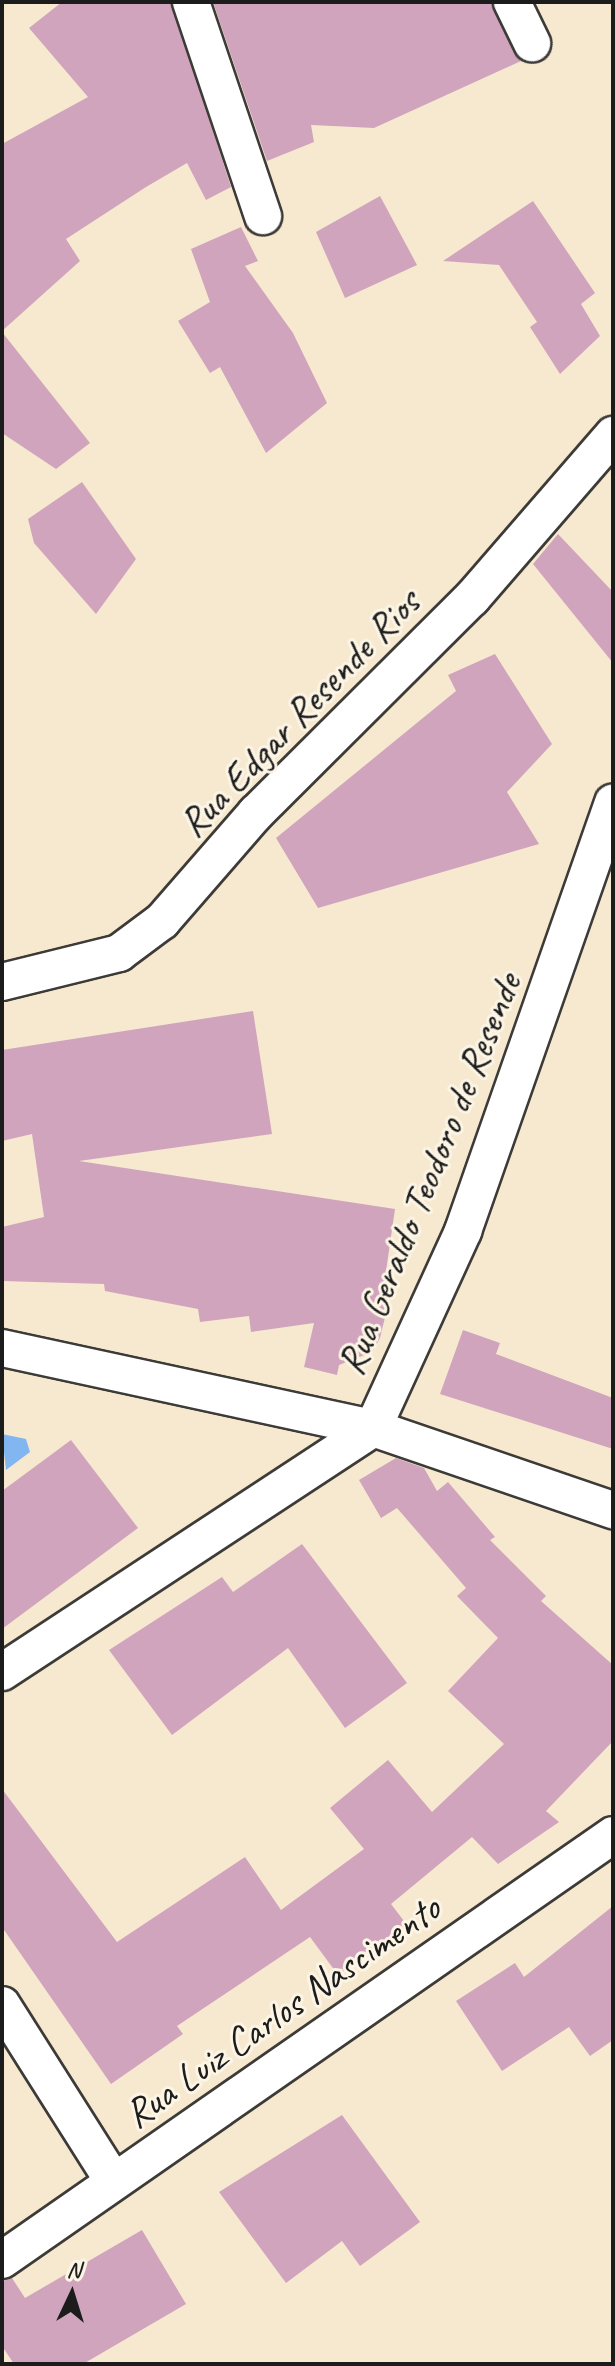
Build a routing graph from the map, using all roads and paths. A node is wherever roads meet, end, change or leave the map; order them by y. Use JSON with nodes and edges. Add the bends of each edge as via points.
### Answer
{"nodes":[{"id":1,"x":191,"y":2,"type":"edge"},
{"id":2,"x":512,"y":2,"type":"edge"},
{"id":3,"x":532,"y":43,"type":"dead end"},
{"id":4,"x":263,"y":216,"type":"dead end"},
{"id":5,"x":613,"y":435,"type":"edge"},
{"id":6,"x":613,"y":802,"type":"edge"},
{"id":7,"x":597,"y":900,"type":"edge"},
{"id":8,"x":2,"y":982,"type":"edge"},
{"id":9,"x":2,"y":1348,"type":"edge"},
{"id":10,"x":373,"y":1428,"type":"junction"},
{"id":11,"x":613,"y":1510,"type":"edge"},
{"id":12,"x":2,"y":1672,"type":"edge"},
{"id":13,"x":613,"y":1835,"type":"edge"},
{"id":14,"x":2,"y":2005,"type":"edge"},
{"id":15,"x":114,"y":2182,"type":"junction"},
{"id":16,"x":2,"y":2260,"type":"edge"}],
"edges":[{"from":1,"to":4,"type":"street"},
{"from":2,"to":3,"type":"street"},
{"from":5,"to":8,"type":"street","name":"Rua Edgar Resende Rios","via":[[472,598],[256,813],[162,921],[119,953]]},
{"from":6,"to":7,"type":"street","name":"Rua Geraldo Teodoro de Resende"},
{"from":7,"to":10,"type":"street","name":"Rua Geraldo Teodoro de Resende","via":[[463,1231]]},
{"from":9,"to":10,"type":"street"},
{"from":10,"to":11,"type":"street"},
{"from":10,"to":12,"type":"street","name":"Rua Geraldo Teodoro de Resende"},
{"from":13,"to":15,"type":"street","name":"Rua Luiz Carlos Nascimento"},
{"from":14,"to":15,"type":"street"},
{"from":15,"to":16,"type":"street","name":"Rua Luiz Carlos Nascimento"}]}
